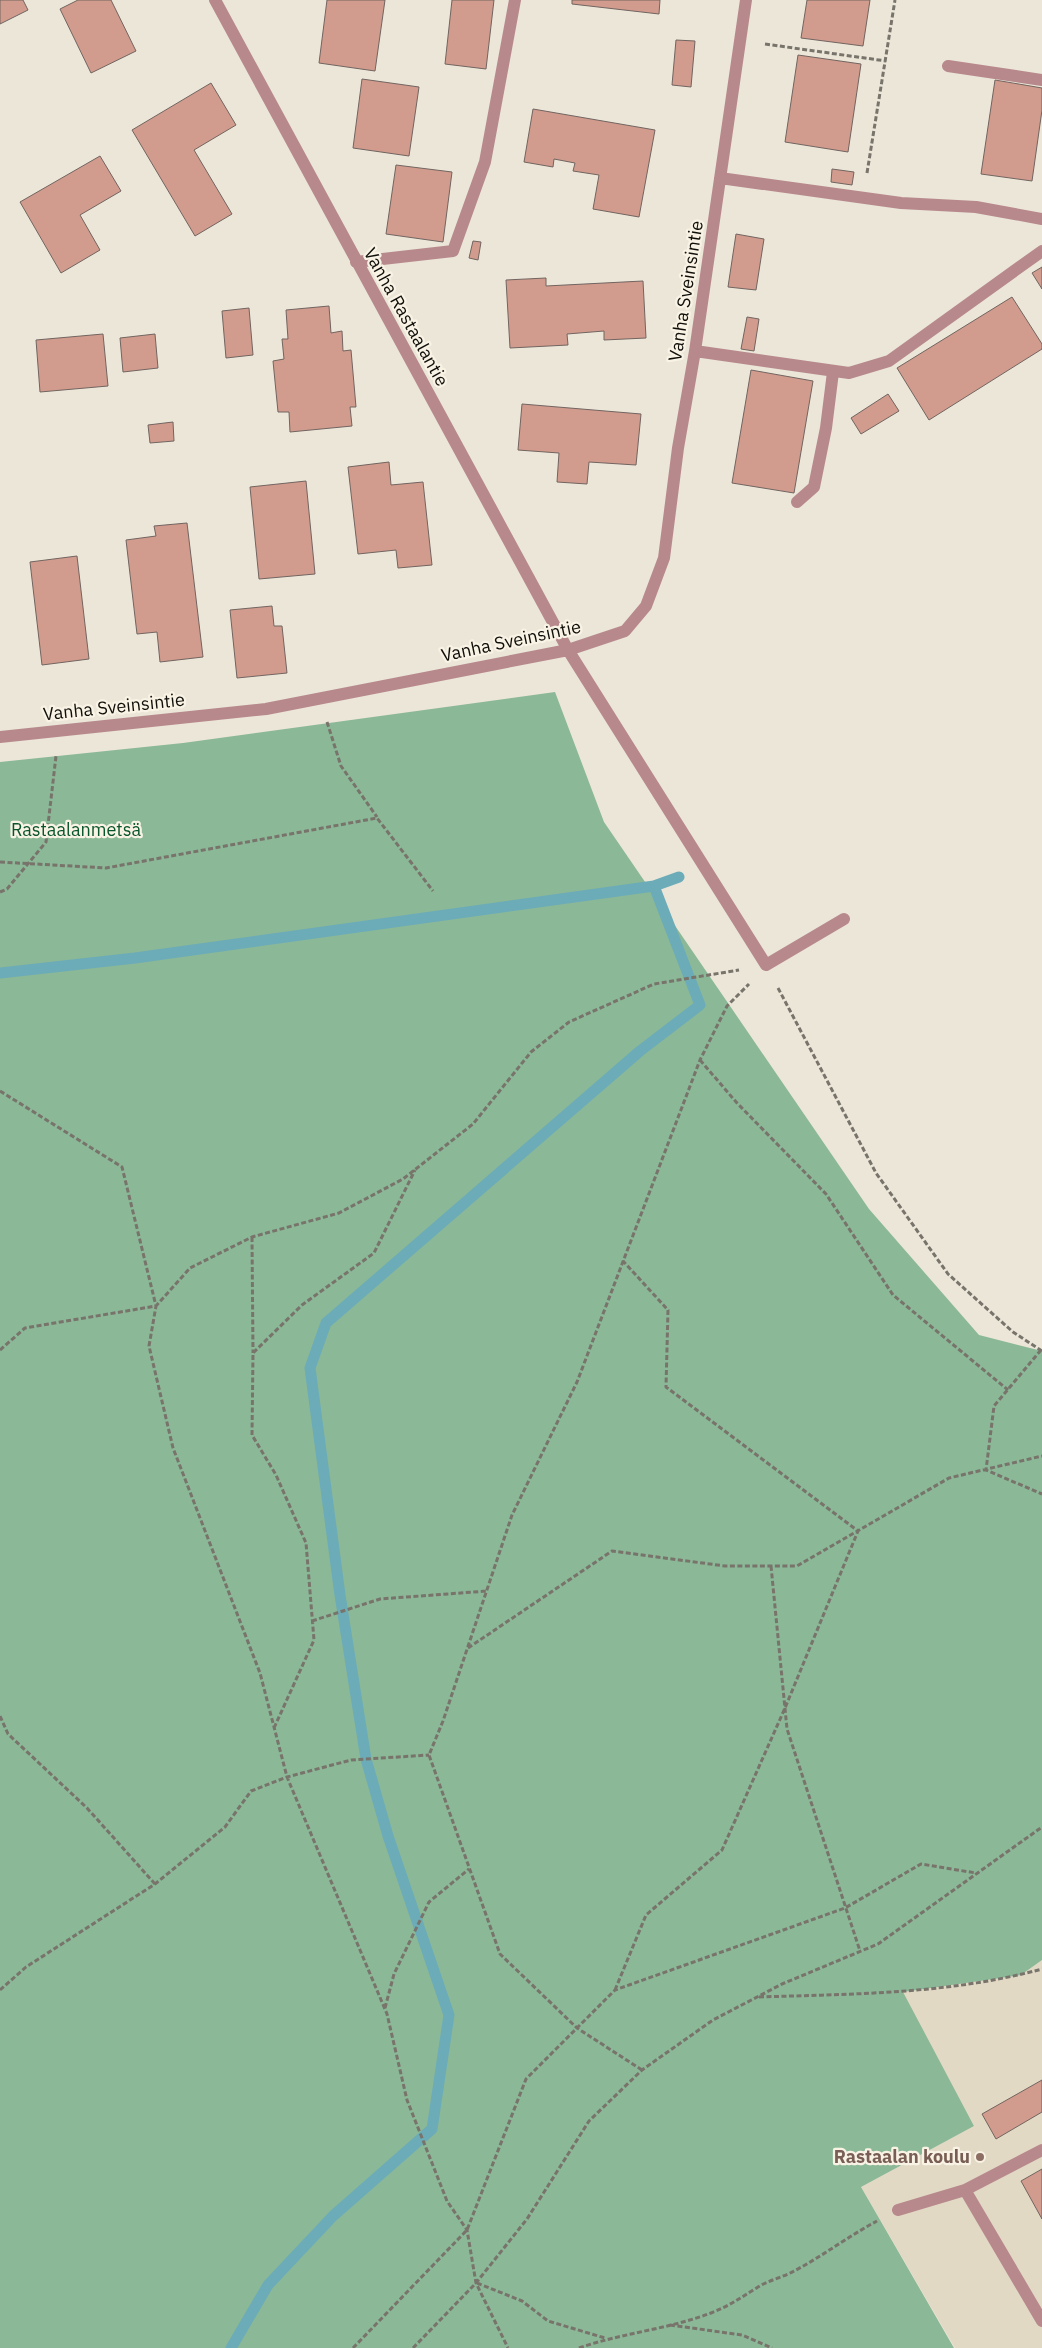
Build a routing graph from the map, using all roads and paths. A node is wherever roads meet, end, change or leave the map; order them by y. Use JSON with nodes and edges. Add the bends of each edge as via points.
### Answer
{"nodes":[{"id":1,"x":214,"y":0,"type":"edge"},
{"id":2,"x":515,"y":0,"type":"edge"},
{"id":3,"x":746,"y":0,"type":"edge"},
{"id":4,"x":895,"y":0,"type":"edge"},
{"id":5,"x":741,"y":40,"type":"junction"},
{"id":6,"x":886,"y":61,"type":"junction"},
{"id":7,"x":948,"y":66,"type":"dead end"},
{"id":8,"x":1042,"y":80,"type":"edge"},
{"id":9,"x":720,"y":178,"type":"junction"},
{"id":10,"x":863,"y":198,"type":"junction"},
{"id":11,"x":1042,"y":219,"type":"edge"},
{"id":12,"x":1042,"y":251,"type":"edge"},
{"id":13,"x":356,"y":262,"type":"junction"},
{"id":14,"x":695,"y":351,"type":"junction"},
{"id":15,"x":833,"y":372,"type":"junction"},
{"id":16,"x":797,"y":502,"type":"dead end"},
{"id":17,"x":568,"y":650,"type":"junction"},
{"id":18,"x":320,"y":698,"type":"junction"},
{"id":19,"x":59,"y":731,"type":"junction"},
{"id":20,"x":0,"y":737,"type":"edge"},
{"id":21,"x":377,"y":818,"type":"junction"},
{"id":22,"x":0,"y":862,"type":"edge"},
{"id":23,"x":27,"y":863,"type":"junction"},
{"id":24,"x":433,"y":891,"type":"dead end"},
{"id":25,"x":0,"y":892,"type":"edge"},
{"id":26,"x":844,"y":919,"type":"dead end"},
{"id":27,"x":766,"y":965,"type":"junction"},
{"id":28,"x":700,"y":1060,"type":"junction"},
{"id":29,"x":0,"y":1091,"type":"edge"},
{"id":30,"x":415,"y":1170,"type":"junction"},
{"id":31,"x":252,"y":1237,"type":"junction"},
{"id":32,"x":623,"y":1261,"type":"junction"},
{"id":33,"x":156,"y":1306,"type":"junction"},
{"id":34,"x":0,"y":1350,"type":"edge"},
{"id":35,"x":1042,"y":1350,"type":"edge"},
{"id":36,"x":254,"y":1353,"type":"junction"},
{"id":37,"x":1008,"y":1390,"type":"junction"},
{"id":38,"x":1042,"y":1456,"type":"edge"},
{"id":39,"x":986,"y":1470,"type":"junction"},
{"id":40,"x":1042,"y":1494,"type":"edge"},
{"id":41,"x":858,"y":1531,"type":"junction"},
{"id":42,"x":771,"y":1566,"type":"junction"},
{"id":43,"x":487,"y":1591,"type":"junction"},
{"id":44,"x":312,"y":1621,"type":"junction"},
{"id":45,"x":467,"y":1649,"type":"junction"},
{"id":46,"x":785,"y":1708,"type":"junction"},
{"id":47,"x":0,"y":1716,"type":"edge"},
{"id":48,"x":274,"y":1728,"type":"junction"},
{"id":49,"x":430,"y":1755,"type":"junction"},
{"id":50,"x":287,"y":1777,"type":"junction"},
{"id":51,"x":1042,"y":1827,"type":"edge"},
{"id":52,"x":469,"y":1869,"type":"junction"},
{"id":53,"x":976,"y":1874,"type":"junction"},
{"id":54,"x":155,"y":1884,"type":"junction"},
{"id":55,"x":845,"y":1908,"type":"junction"},
{"id":56,"x":860,"y":1952,"type":"junction"},
{"id":57,"x":1042,"y":1969,"type":"edge"},
{"id":58,"x":0,"y":1990,"type":"edge"},
{"id":59,"x":615,"y":1990,"type":"junction"},
{"id":60,"x":758,"y":1997,"type":"junction"},
{"id":61,"x":384,"y":2009,"type":"junction"},
{"id":62,"x":577,"y":2028,"type":"junction"},
{"id":63,"x":642,"y":2070,"type":"junction"},
{"id":64,"x":1042,"y":2150,"type":"edge"},
{"id":65,"x":965,"y":2190,"type":"junction"},
{"id":66,"x":898,"y":2210,"type":"joint"},
{"id":67,"x":467,"y":2230,"type":"junction"},
{"id":68,"x":476,"y":2283,"type":"junction"},
{"id":69,"x":1042,"y":2321,"type":"edge"},
{"id":70,"x":666,"y":2325,"type":"junction"},
{"id":71,"x":606,"y":2338,"type":"junction"},
{"id":72,"x":353,"y":2348,"type":"edge"},
{"id":73,"x":413,"y":2348,"type":"edge"},
{"id":74,"x":508,"y":2348,"type":"edge"},
{"id":75,"x":579,"y":2348,"type":"edge"},
{"id":76,"x":772,"y":2348,"type":"edge"}],
"edges":[{"from":1,"to":13,"type":"street","name":"Vanha Rastaalantie"},
{"from":2,"to":13,"type":"street","via":[[485,162],[453,252]]},
{"from":3,"to":5,"type":"street","name":"Vanha Sveinsintie"},
{"from":4,"to":6,"type":"path"},
{"from":5,"to":6,"type":"path"},
{"from":5,"to":9,"type":"street","name":"Vanha Sveinsintie"},
{"from":6,"to":10,"type":"path"},
{"from":7,"to":8,"type":"street"},
{"from":9,"to":10,"type":"street"},
{"from":9,"to":14,"type":"street","name":"Vanha Sveinsintie"},
{"from":10,"to":11,"type":"street","via":[[976,207]]},
{"from":12,"to":15,"type":"street","via":[[890,361],[849,373]]},
{"from":13,"to":17,"type":"street","name":"Vanha Rastaalantie"},
{"from":14,"to":15,"type":"street"},
{"from":14,"to":17,"type":"street","name":"Vanha Sveinsintie","via":[[664,558],[646,606],[625,631]]},
{"from":15,"to":16,"type":"street","via":[[814,487]]},
{"from":17,"to":18,"type":"street","name":"Vanha Sveinsintie"},
{"from":17,"to":27,"type":"street","name":"Vanha Rastaalantie"},
{"from":18,"to":19,"type":"street","name":"Vanha Sveinsintie","via":[[266,709]]},
{"from":18,"to":21,"type":"path","via":[[341,766]]},
{"from":19,"to":20,"type":"street","name":"Vanha Sveinsintie"},
{"from":19,"to":23,"type":"path","via":[[46,842]]},
{"from":21,"to":23,"type":"path","via":[[106,868]]},
{"from":21,"to":24,"type":"path"},
{"from":22,"to":23,"type":"path"},
{"from":23,"to":25,"type":"path","via":[[6,890]]},
{"from":26,"to":27,"type":"street"},
{"from":27,"to":28,"type":"path","via":[[727,1006]]},
{"from":27,"to":30,"type":"path","via":[[654,984],[569,1022],[531,1052],[473,1124]]},
{"from":27,"to":35,"type":"path","via":[[881,1181],[948,1274],[1013,1332]]},
{"from":28,"to":32,"type":"path"},
{"from":28,"to":37,"type":"path","via":[[737,1103],[826,1194],[893,1295]]},
{"from":29,"to":33,"type":"path","via":[[122,1167]]},
{"from":30,"to":31,"type":"path","via":[[339,1213]]},
{"from":30,"to":36,"type":"path","via":[[374,1253],[302,1305]]},
{"from":31,"to":33,"type":"path","via":[[190,1268]]},
{"from":31,"to":36,"type":"path"},
{"from":32,"to":41,"type":"path","via":[[668,1310],[666,1387]]},
{"from":32,"to":43,"type":"path","via":[[577,1382],[512,1515]]},
{"from":33,"to":34,"type":"path","via":[[25,1328]]},
{"from":33,"to":48,"type":"path","via":[[149,1346],[172,1448],[260,1673]]},
{"from":35,"to":37,"type":"path"},
{"from":36,"to":44,"type":"path","via":[[252,1435],[276,1475],[306,1543]]},
{"from":37,"to":39,"type":"path","via":[[994,1406]]},
{"from":38,"to":39,"type":"path"},
{"from":39,"to":40,"type":"path"},
{"from":39,"to":41,"type":"path","via":[[950,1478]]},
{"from":41,"to":42,"type":"path","via":[[797,1566]]},
{"from":41,"to":46,"type":"path"},
{"from":42,"to":45,"type":"path","via":[[725,1566],[612,1550]]},
{"from":42,"to":46,"type":"path"},
{"from":43,"to":44,"type":"path","via":[[380,1599]]},
{"from":43,"to":45,"type":"path"},
{"from":44,"to":48,"type":"path","via":[[314,1640]]},
{"from":45,"to":49,"type":"path"},
{"from":46,"to":55,"type":"path","via":[[787,1729]]},
{"from":46,"to":59,"type":"path","via":[[722,1850],[646,1915]]},
{"from":47,"to":54,"type":"path","via":[[8,1734],[87,1808]]},
{"from":48,"to":50,"type":"path"},
{"from":49,"to":50,"type":"path","via":[[351,1760]]},
{"from":49,"to":52,"type":"path"},
{"from":50,"to":54,"type":"path","via":[[251,1791],[225,1827]]},
{"from":50,"to":61,"type":"path"},
{"from":51,"to":53,"type":"path"},
{"from":52,"to":61,"type":"path","via":[[429,1902],[394,1974]]},
{"from":52,"to":62,"type":"path","via":[[500,1954]]},
{"from":53,"to":55,"type":"path","via":[[921,1864]]},
{"from":53,"to":56,"type":"path","via":[[878,1944]]},
{"from":54,"to":58,"type":"path","via":[[26,1967]]},
{"from":55,"to":56,"type":"path"},
{"from":55,"to":59,"type":"path"},
{"from":56,"to":60,"type":"path"},
{"from":57,"to":60,"type":"path","via":[[1021,1975],[902,1992]]},
{"from":59,"to":62,"type":"path"},
{"from":60,"to":63,"type":"path","via":[[713,2020]]},
{"from":61,"to":67,"type":"path","via":[[407,2100],[447,2201]]},
{"from":62,"to":63,"type":"path"},
{"from":62,"to":67,"type":"path","via":[[526,2079]]},
{"from":63,"to":68,"type":"path","via":[[590,2121],[527,2219]]},
{"from":64,"to":65,"type":"street"},
{"from":65,"to":66,"type":"street"},
{"from":65,"to":69,"type":"street"},
{"from":66,"to":70,"type":"path","via":[[746,2296],[711,2313]]},
{"from":67,"to":68,"type":"path"},
{"from":67,"to":72,"type":"path"},
{"from":68,"to":71,"type":"path","via":[[522,2301],[548,2321]]},
{"from":68,"to":73,"type":"path"},
{"from":68,"to":74,"type":"path"},
{"from":70,"to":71,"type":"path"},
{"from":70,"to":76,"type":"path","via":[[742,2335]]},
{"from":71,"to":75,"type":"path"}]}
